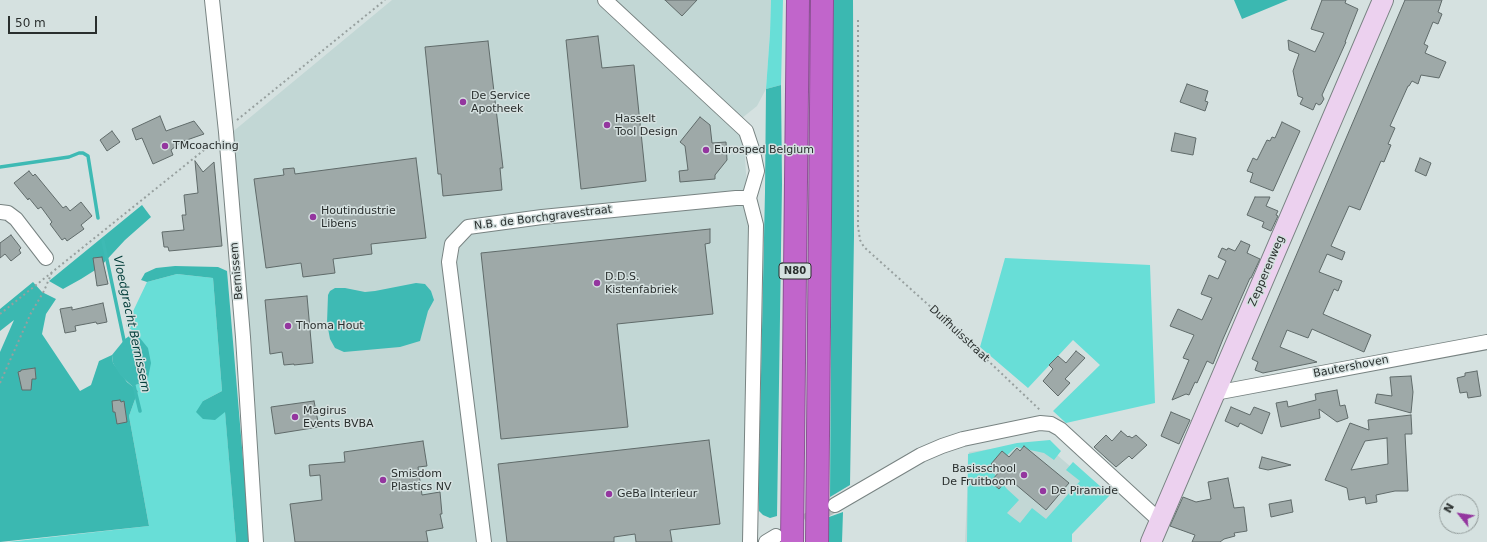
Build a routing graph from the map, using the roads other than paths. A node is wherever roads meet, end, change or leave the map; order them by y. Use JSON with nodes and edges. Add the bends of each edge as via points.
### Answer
{"nodes":[{"id":1,"x":212,"y":0,"type":"edge"},
{"id":2,"x":605,"y":0,"type":"edge"},
{"id":3,"x":798,"y":0,"type":"edge"},
{"id":4,"x":822,"y":0,"type":"edge"},
{"id":5,"x":1383,"y":0,"type":"edge"},
{"id":6,"x":749,"y":198,"type":"junction"},
{"id":7,"x":0,"y":212,"type":"edge"},
{"id":8,"x":46,"y":258,"type":"dead end"},
{"id":9,"x":1487,"y":342,"type":"edge"},
{"id":10,"x":1215,"y":393,"type":"junction"},
{"id":11,"x":835,"y":505,"type":"tunnel mouth"},
{"id":12,"x":1160,"y":521,"type":"junction"},
{"id":13,"x":778,"y":540,"type":"edge"},
{"id":14,"x":256,"y":542,"type":"edge"},
{"id":15,"x":484,"y":542,"type":"edge"},
{"id":16,"x":750,"y":542,"type":"edge"},
{"id":17,"x":817,"y":542,"type":"edge"},
{"id":18,"x":1151,"y":542,"type":"edge"}],
"edges":[{"from":1,"to":14,"type":"street","name":"Bernissem","via":[[243,337]]},
{"from":2,"to":6,"type":"street","via":[[746,131],[757,171]]},
{"from":3,"to":13,"type":"highway","number":"N80"},
{"from":4,"to":17,"type":"highway","number":"N80"},
{"from":5,"to":10,"type":"street","name":"Zepperenweg"},
{"from":6,"to":15,"type":"street","name":"N.B. de Borchgravestraat","via":[[468,227],[452,244],[449,262]]},
{"from":6,"to":16,"type":"street","via":[[756,224]]},
{"from":7,"to":8,"type":"street","via":[[12,215]]},
{"from":9,"to":10,"type":"street","name":"Bautershoven"},
{"from":10,"to":12,"type":"street","name":"Zepperenweg"},
{"from":11,"to":12,"type":"street","via":[[921,455],[942,446],[962,439],[1040,423],[1060,429]]},
{"from":12,"to":18,"type":"street","name":"Zepperenweg"}]}
